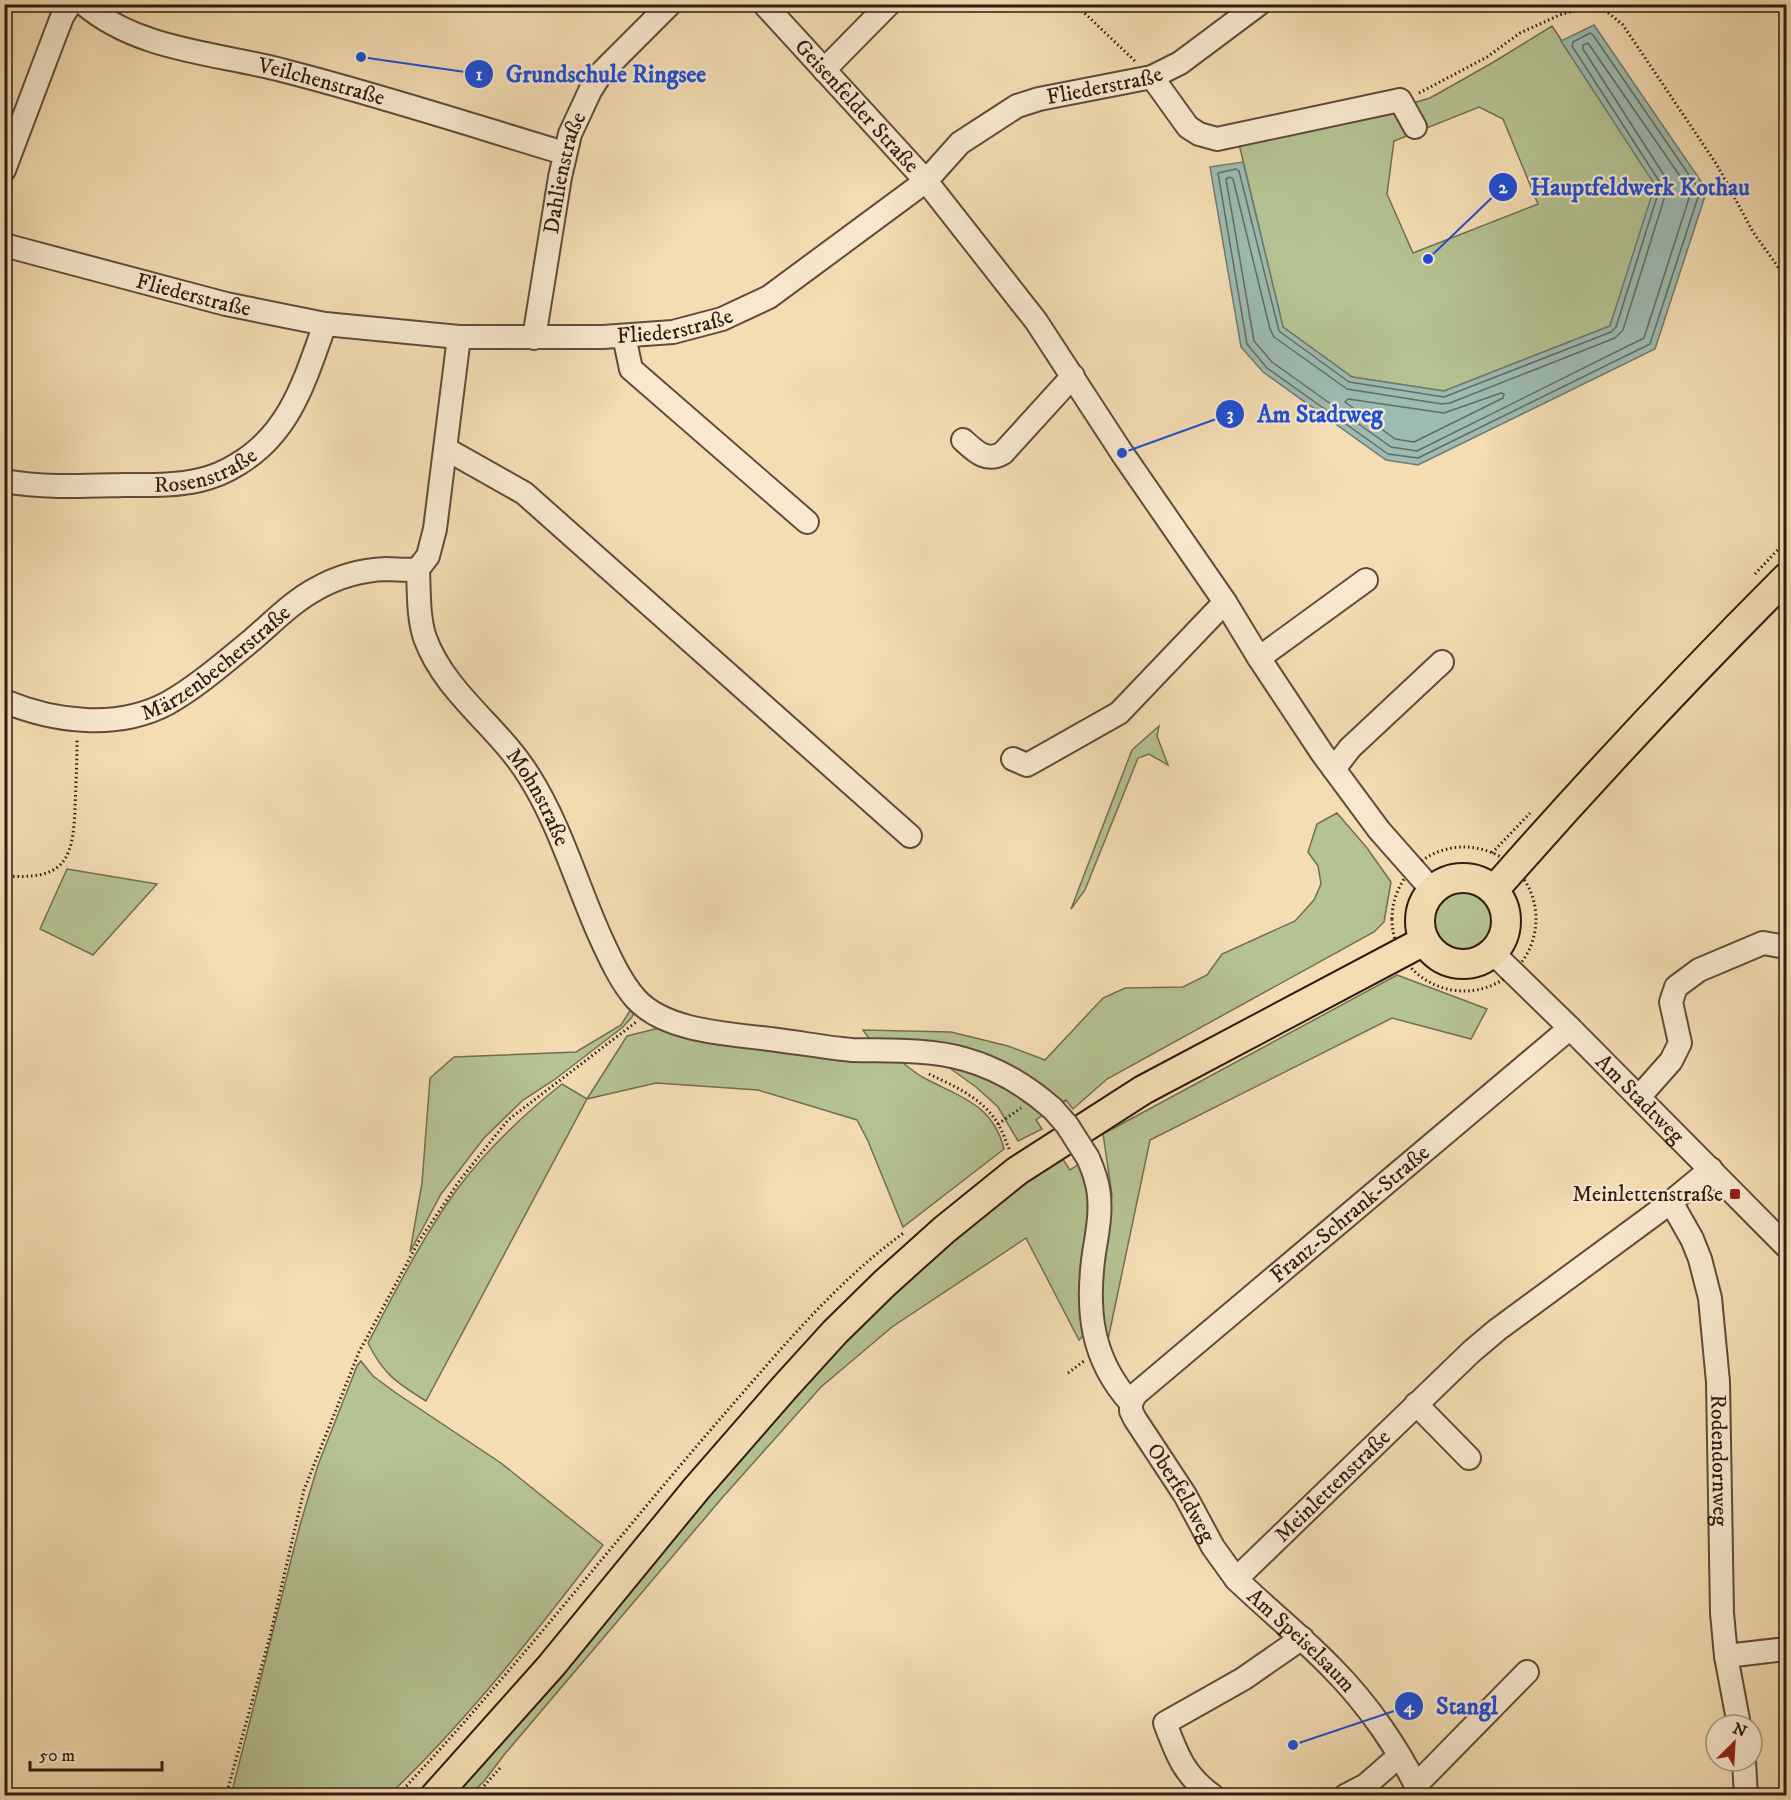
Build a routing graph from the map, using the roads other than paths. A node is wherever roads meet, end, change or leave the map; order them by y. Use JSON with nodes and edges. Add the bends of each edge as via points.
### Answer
{"nodes":[{"id":1,"x":70,"y":4,"type":"edge"},
{"id":2,"x":84,"y":4,"type":"edge"},
{"id":3,"x":670,"y":4,"type":"edge"},
{"id":4,"x":764,"y":4,"type":"edge"},
{"id":5,"x":889,"y":4,"type":"edge"},
{"id":6,"x":1259,"y":4,"type":"edge"},
{"id":7,"x":824,"y":70,"type":"junction"},
{"id":8,"x":1152,"y":77,"type":"junction"},
{"id":9,"x":1415,"y":127,"type":"dead end"},
{"id":10,"x":564,"y":153,"type":"junction"},
{"id":11,"x":4,"y":170,"type":"edge"},
{"id":12,"x":926,"y":181,"type":"junction"},
{"id":13,"x":4,"y":245,"type":"edge"},
{"id":14,"x":325,"y":324,"type":"junction"},
{"id":15,"x":624,"y":336,"type":"junction"},
{"id":16,"x":459,"y":337,"type":"junction"},
{"id":17,"x":534,"y":338,"type":"junction"},
{"id":18,"x":1073,"y":376,"type":"junction"},
{"id":19,"x":963,"y":440,"type":"dead end"},
{"id":20,"x":446,"y":449,"type":"junction"},
{"id":21,"x":4,"y":481,"type":"edge"},
{"id":22,"x":807,"y":522,"type":"dead end"},
{"id":23,"x":418,"y":569,"type":"junction"},
{"id":24,"x":1786,"y":578,"type":"edge"},
{"id":25,"x":1366,"y":580,"type":"dead end"},
{"id":26,"x":1225,"y":602,"type":"junction"},
{"id":27,"x":1259,"y":658,"type":"junction"},
{"id":28,"x":1442,"y":662,"type":"dead end"},
{"id":29,"x":4,"y":701,"type":"edge"},
{"id":30,"x":1013,"y":759,"type":"dead end"},
{"id":31,"x":1334,"y":770,"type":"junction"},
{"id":32,"x":910,"y":836,"type":"dead end"},
{"id":33,"x":1432,"y":890,"type":"junction"},
{"id":34,"x":1494,"y":890,"type":"junction"},
{"id":35,"x":1406,"y":941,"type":"junction"},
{"id":36,"x":1786,"y":947,"type":"edge"},
{"id":37,"x":1493,"y":953,"type":"junction"},
{"id":38,"x":1570,"y":1028,"type":"junction"},
{"id":39,"x":1639,"y":1097,"type":"junction"},
{"id":40,"x":1088,"y":1158,"type":"joint"},
{"id":41,"x":1711,"y":1169,"type":"junction"},
{"id":42,"x":1671,"y":1202,"type":"junction"},
{"id":43,"x":1786,"y":1246,"type":"edge"},
{"id":44,"x":1131,"y":1403,"type":"junction"},
{"id":45,"x":1416,"y":1404,"type":"junction"},
{"id":46,"x":1468,"y":1458,"type":"dead end"},
{"id":47,"x":1236,"y":1579,"type":"junction"},
{"id":48,"x":1302,"y":1638,"type":"junction"},
{"id":49,"x":1786,"y":1649,"type":"edge"},
{"id":50,"x":1726,"y":1656,"type":"junction"},
{"id":51,"x":1527,"y":1672,"type":"dead end"},
{"id":52,"x":1737,"y":1713,"type":"edge"},
{"id":53,"x":1399,"y":1756,"type":"junction"},
{"id":54,"x":1745,"y":1773,"type":"edge"},
{"id":55,"x":1419,"y":1790,"type":"edge"},
{"id":56,"x":435,"y":1796,"type":"edge"},
{"id":57,"x":1213,"y":1796,"type":"edge"},
{"id":58,"x":1345,"y":1796,"type":"edge"},
{"id":59,"x":1746,"y":1796,"type":"edge"}],
"edges":[{"from":1,"to":11,"type":"street"},
{"from":2,"to":10,"type":"street","name":"Veilchenstraße","via":[[120,28],[168,45],[358,90]]},
{"from":3,"to":10,"type":"street","name":"Dahlienstraße","via":[[602,72]]},
{"from":4,"to":7,"type":"street","name":"Geisenfelder Straße"},
{"from":5,"to":7,"type":"street"},
{"from":6,"to":8,"type":"street","name":"Fliederstraße","via":[[1180,63]]},
{"from":7,"to":12,"type":"street","name":"Geisenfelder Straße"},
{"from":8,"to":9,"type":"street","via":[[1188,127],[1217,139],[1400,100]]},
{"from":8,"to":12,"type":"street","name":"Fliederstraße","via":[[1017,106],[960,143]]},
{"from":10,"to":17,"type":"street","name":"Dahlienstraße"},
{"from":12,"to":15,"type":"street","name":"Fliederstraße","via":[[812,267],[747,309],[700,327]]},
{"from":12,"to":18,"type":"street","via":[[1036,321]]},
{"from":13,"to":14,"type":"street","name":"Fliederstraße","via":[[226,304]]},
{"from":14,"to":16,"type":"street","name":"Fliederstraße"},
{"from":14,"to":21,"type":"street","name":"Rosenstraße","via":[[302,387],[281,426],[250,457],[228,470],[203,480],[177,484],[58,486]]},
{"from":15,"to":17,"type":"street","name":"Fliederstraße"},
{"from":15,"to":22,"type":"street","via":[[631,369]]},
{"from":16,"to":17,"type":"street","name":"Fliederstraße"},
{"from":16,"to":20,"type":"street"},
{"from":18,"to":19,"type":"street","via":[[1003,453],[987,458]]},
{"from":18,"to":26,"type":"street"},
{"from":20,"to":23,"type":"street","via":[[435,529],[428,556]]},
{"from":20,"to":32,"type":"street","via":[[524,493]]},
{"from":23,"to":29,"type":"street","name":"Märzenbecherstraße","via":[[369,571],[331,582],[294,604],[167,704],[142,713],[110,719],[54,717]]},
{"from":23,"to":40,"type":"street","name":"Mohnstraße","bridge":true,"via":[[421,618],[432,654],[530,777],[552,817],[607,952],[625,985],[650,1011],[708,1031],[848,1049],[932,1053],[989,1067],[1045,1102],[1067,1125]]},
{"from":24,"to":34,"type":"main road","via":[[1503,860]]},
{"from":25,"to":27,"type":"street"},
{"from":26,"to":27,"type":"street"},
{"from":26,"to":30,"type":"street","via":[[1119,713],[1027,765]]},
{"from":27,"to":31,"type":"street"},
{"from":28,"to":31,"type":"street","via":[[1350,748]]},
{"from":31,"to":33,"type":"street","via":[[1379,830]]},
{"from":33,"to":34,"type":"main road","via":[[1444,881],[1460,877],[1478,879]]},
{"from":33,"to":35,"type":"main road","via":[[1424,901],[1420,926]]},
{"from":34,"to":37,"type":"main road","via":[[1504,903],[1507,920],[1503,939]]},
{"from":35,"to":37,"type":"main road","via":[[1456,964],[1476,963]]},
{"from":35,"to":56,"type":"main road","via":[[1143,1090],[1017,1171],[944,1230],[885,1283],[785,1387]]},
{"from":36,"to":39,"type":"street","via":[[1763,943],[1699,970],[1676,987],[1671,1002],[1680,1042],[1671,1060]]},
{"from":37,"to":38,"type":"street","name":"Am Stadtweg"},
{"from":38,"to":39,"type":"street","name":"Am Stadtweg"},
{"from":38,"to":44,"type":"street","name":"Franz-Schrank-Straße","via":[[1142,1389]]},
{"from":39,"to":41,"type":"street","name":"Am Stadtweg"},
{"from":40,"to":44,"type":"street","name":"Oberfeldweg","via":[[1097,1181],[1099,1205],[1091,1286],[1094,1332],[1107,1373]]},
{"from":41,"to":42,"type":"street","name":"Meinlettenstraße"},
{"from":41,"to":43,"type":"street","name":"Am Stadtweg"},
{"from":42,"to":45,"type":"street","name":"Meinlettenstraße","via":[[1497,1330]]},
{"from":42,"to":50,"type":"street","name":"Rodendornweg","via":[[1692,1239],[1710,1298],[1718,1382],[1720,1567]]},
{"from":44,"to":47,"type":"street","name":"Oberfeldweg","via":[[1131,1411]]},
{"from":45,"to":46,"type":"street"},
{"from":45,"to":47,"type":"street","name":"Meinlettenstraße"},
{"from":47,"to":48,"type":"street","name":"Am Speiselsaum"},
{"from":48,"to":53,"type":"street","name":"Am Speiselsaum","via":[[1359,1700]]},
{"from":48,"to":57,"type":"street","via":[[1243,1679],[1165,1723],[1178,1758],[1197,1784]]},
{"from":49,"to":50,"type":"street"},
{"from":50,"to":52,"type":"street","name":"Rodendornweg"},
{"from":51,"to":55,"type":"street"},
{"from":53,"to":55,"type":"street","name":"Am Speiselsaum"},
{"from":53,"to":58,"type":"street","via":[[1366,1785]]},
{"from":54,"to":59,"type":"street"}]}
